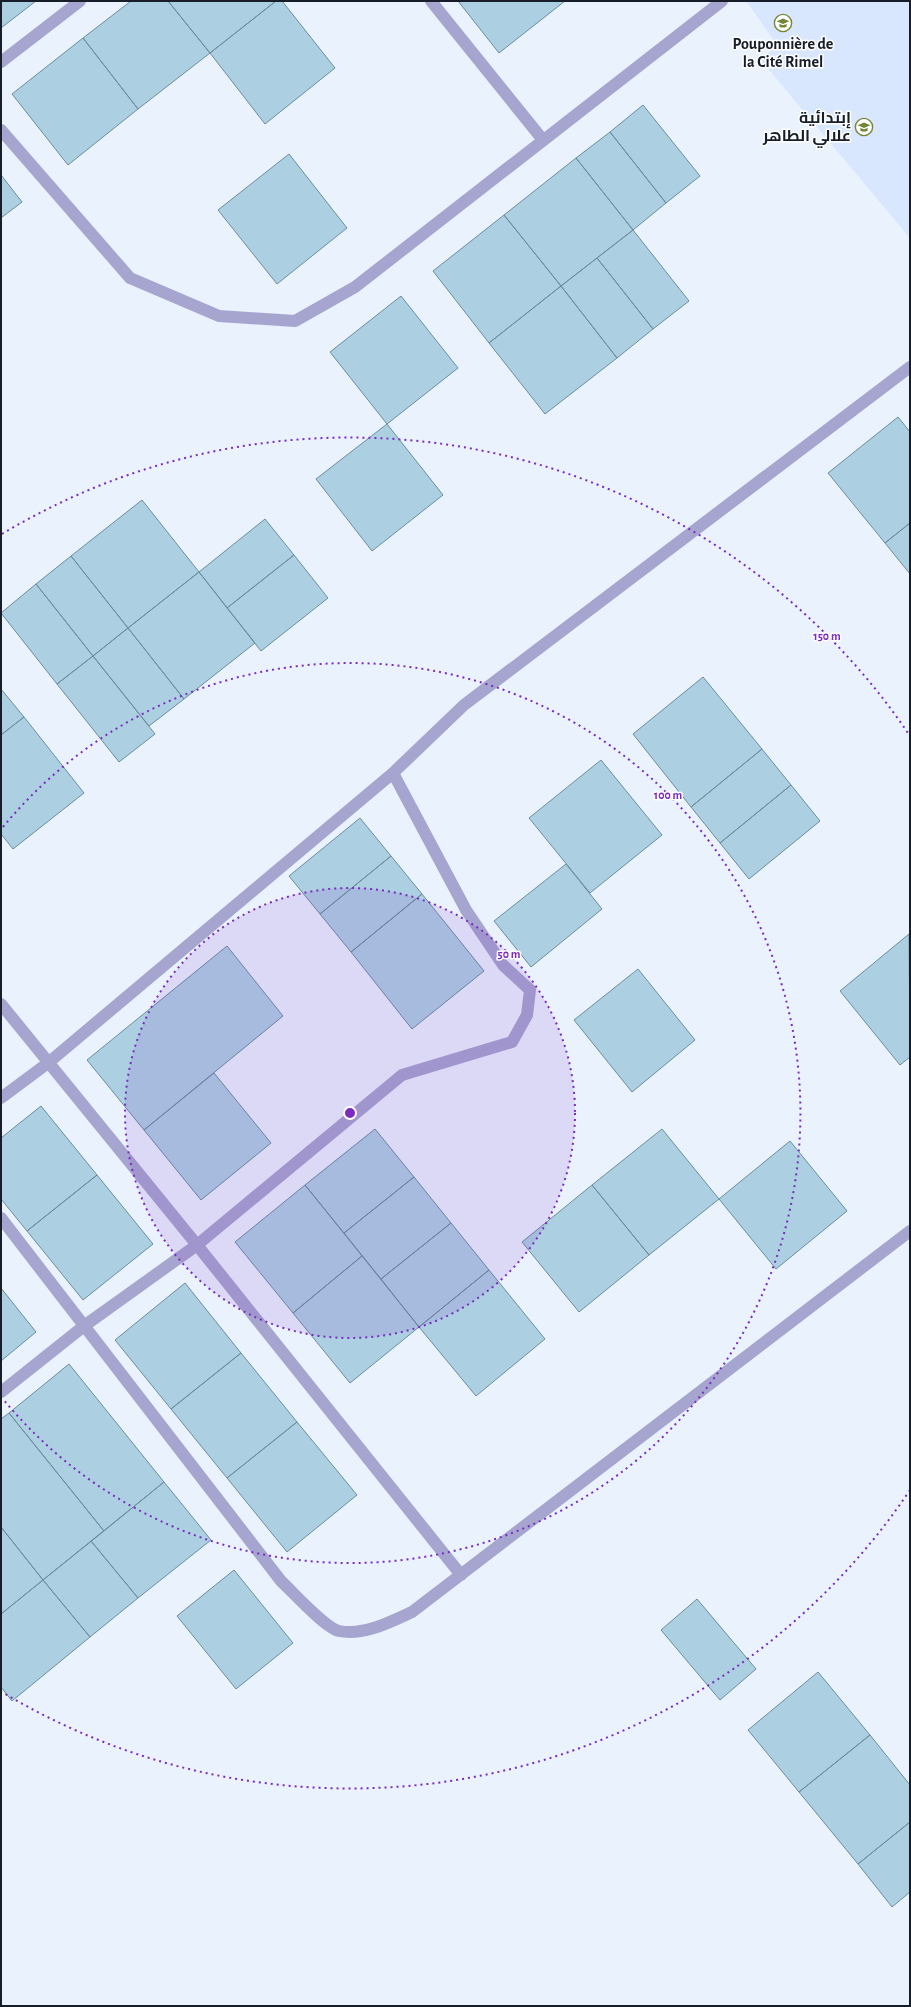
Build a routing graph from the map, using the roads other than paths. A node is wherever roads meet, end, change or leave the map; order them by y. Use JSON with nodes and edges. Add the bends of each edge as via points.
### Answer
{"nodes":[{"id":1,"x":80,"y":1,"type":"edge"},
{"id":2,"x":431,"y":1,"type":"edge"},
{"id":3,"x":722,"y":1,"type":"edge"},
{"id":4,"x":1,"y":62,"type":"edge"},
{"id":5,"x":1,"y":130,"type":"edge"},
{"id":6,"x":543,"y":140,"type":"junction"},
{"id":7,"x":910,"y":367,"type":"edge"},
{"id":8,"x":394,"y":773,"type":"junction"},
{"id":9,"x":1,"y":1004,"type":"edge"},
{"id":10,"x":48,"y":1063,"type":"junction"},
{"id":11,"x":1,"y":1098,"type":"edge"},
{"id":12,"x":1,"y":1218,"type":"edge"},
{"id":13,"x":910,"y":1231,"type":"edge"},
{"id":14,"x":197,"y":1245,"type":"junction"},
{"id":15,"x":84,"y":1326,"type":"junction"},
{"id":16,"x":1,"y":1392,"type":"edge"},
{"id":17,"x":461,"y":1575,"type":"junction"}],
"edges":[{"from":1,"to":4,"type":"street"},
{"from":2,"to":6,"type":"street"},
{"from":3,"to":6,"type":"street"},
{"from":5,"to":6,"type":"street","via":[[130,278],[219,316],[296,321],[354,287]]},
{"from":7,"to":8,"type":"street","via":[[464,706]]},
{"from":8,"to":10,"type":"street"},
{"from":8,"to":14,"type":"street","via":[[466,910],[503,965],[530,990],[527,1015],[512,1042],[402,1075]]},
{"from":9,"to":10,"type":"street"},
{"from":10,"to":11,"type":"street"},
{"from":10,"to":14,"type":"street"},
{"from":12,"to":15,"type":"street"},
{"from":13,"to":17,"type":"street"},
{"from":14,"to":15,"type":"street"},
{"from":14,"to":17,"type":"street"},
{"from":15,"to":16,"type":"street"},
{"from":15,"to":17,"type":"street","via":[[281,1581],[324,1622],[338,1631],[361,1631],[386,1623],[412,1612]]}]}
